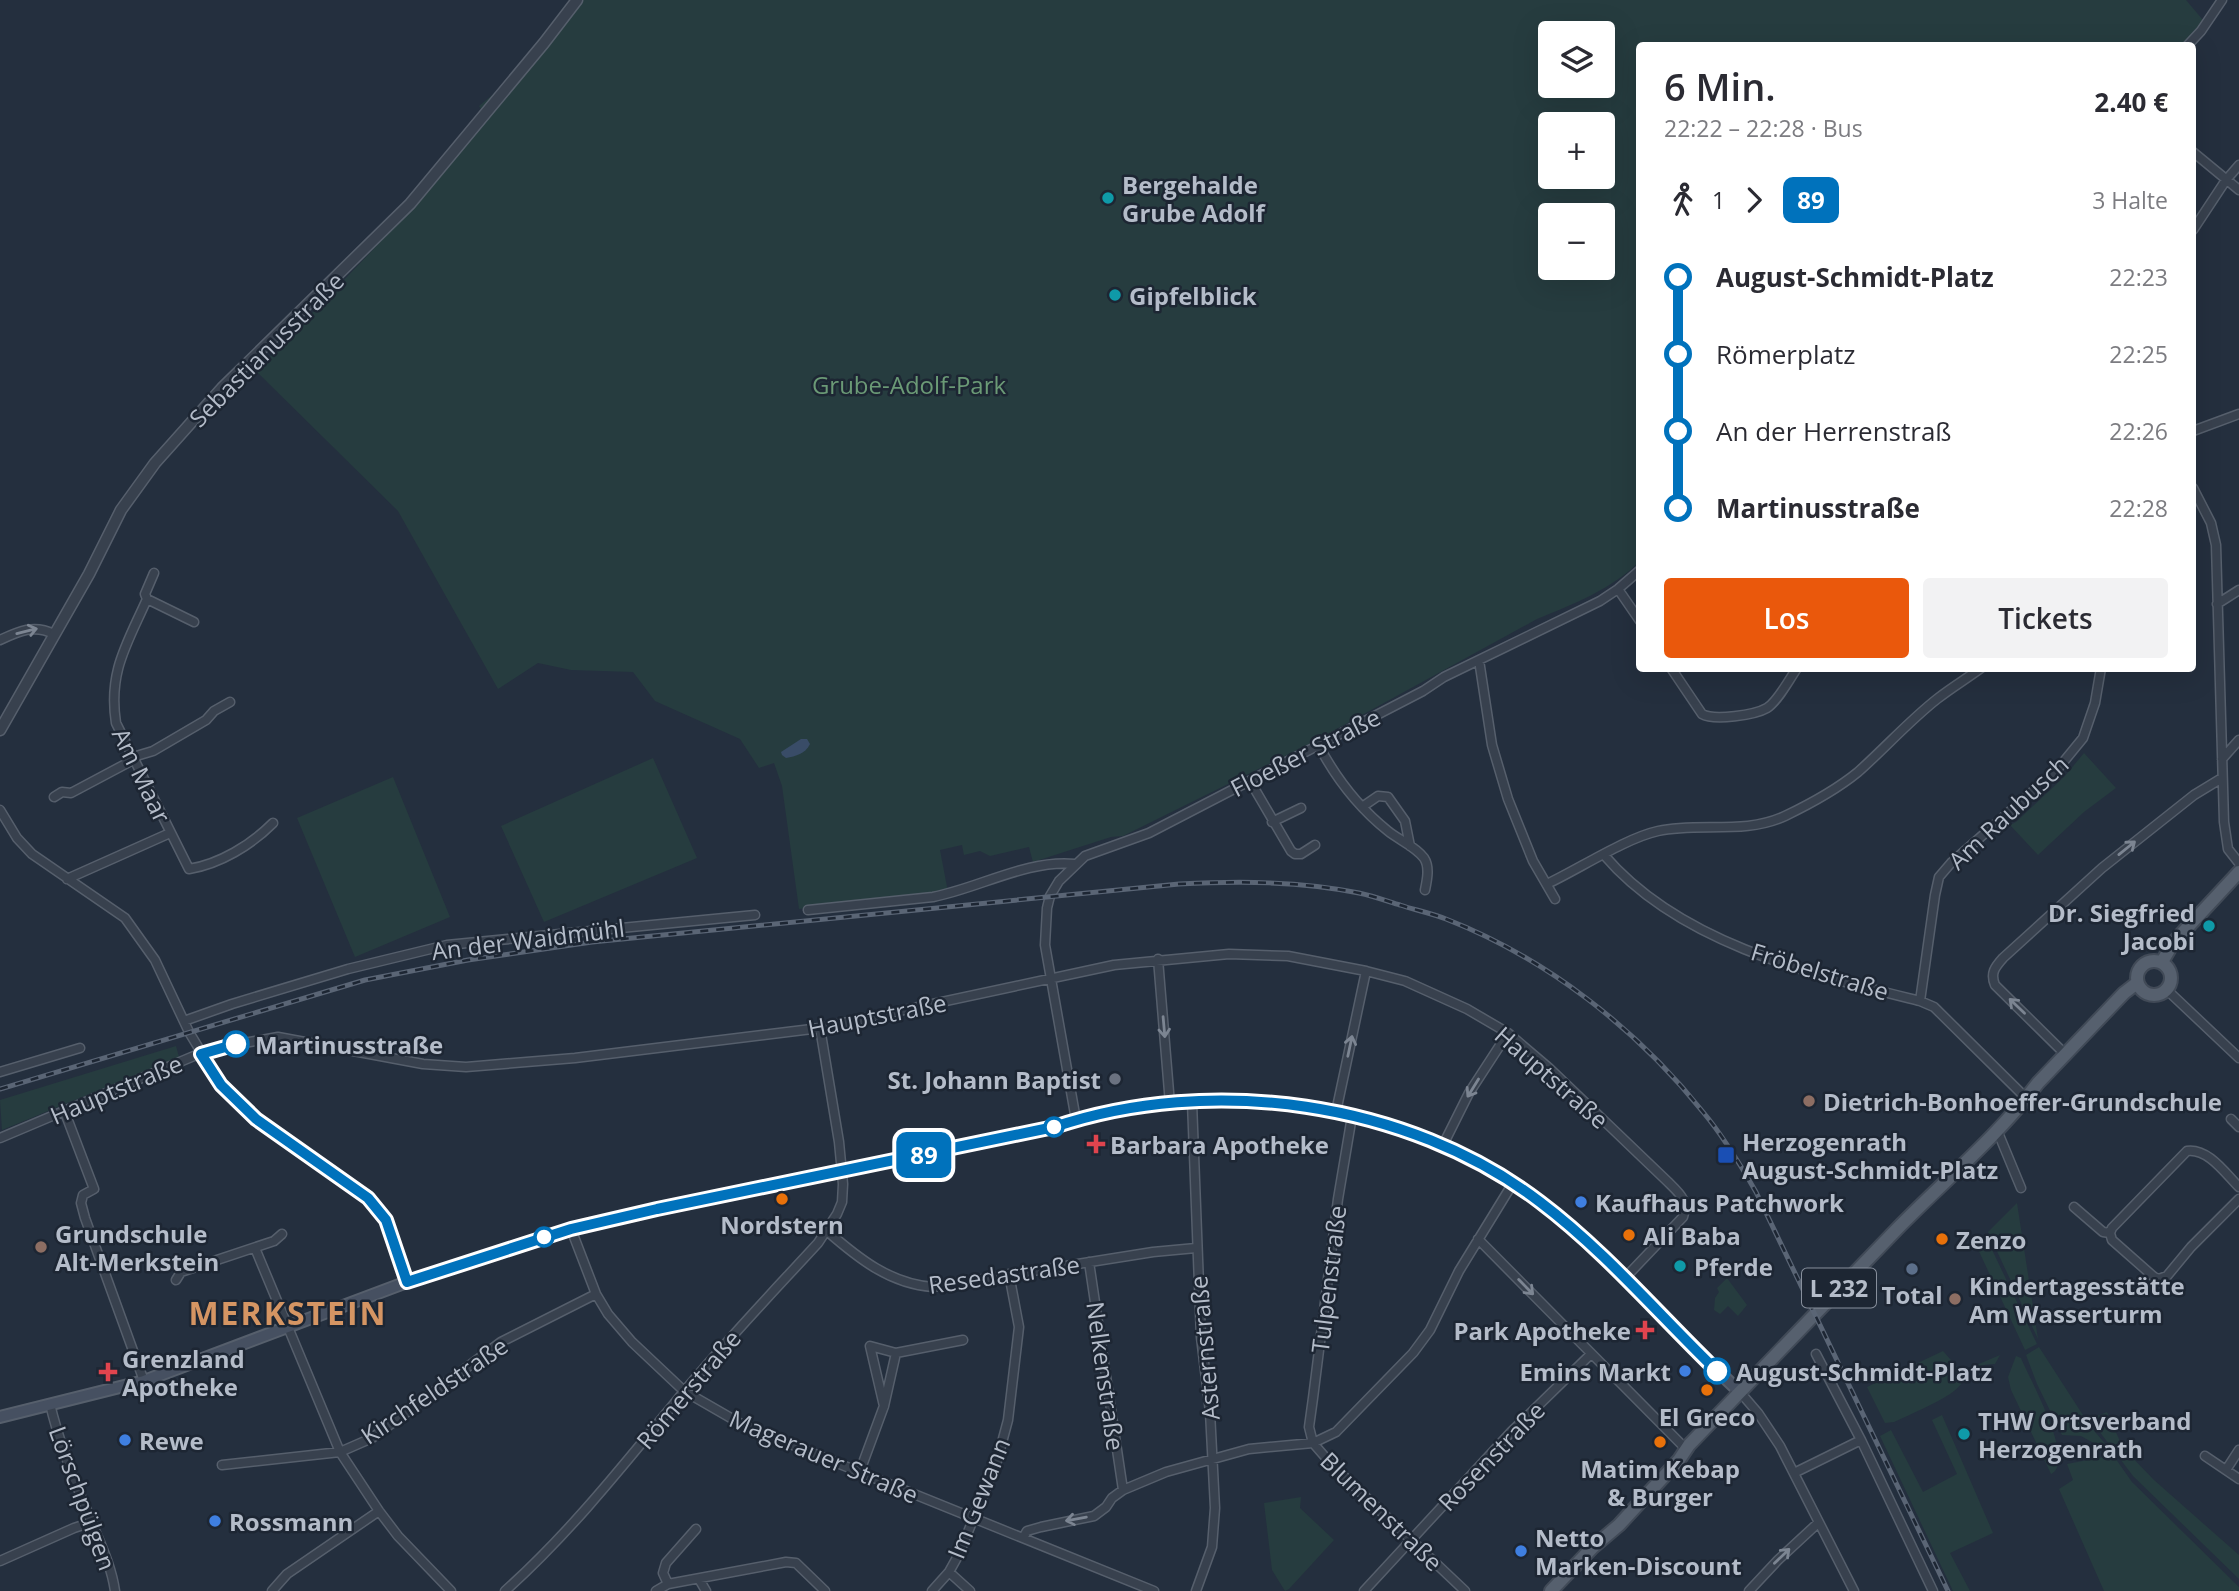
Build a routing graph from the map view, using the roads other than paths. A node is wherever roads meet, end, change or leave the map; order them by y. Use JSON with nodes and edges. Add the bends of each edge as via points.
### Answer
{"nodes":[{"id":1,"x":577,"y":0,"type":"edge"},
{"id":2,"x":2222,"y":0,"type":"edge"},
{"id":3,"x":2191,"y":42,"type":"edge"},
{"id":4,"x":2196,"y":155,"type":"edge"},
{"id":5,"x":2239,"y":165,"type":"edge"},
{"id":6,"x":2226,"y":180,"type":"junction"},
{"id":7,"x":2239,"y":190,"type":"edge"},
{"id":8,"x":2196,"y":225,"type":"edge"},
{"id":9,"x":2239,"y":414,"type":"edge"},
{"id":10,"x":2196,"y":430,"type":"edge"},
{"id":11,"x":2196,"y":494,"type":"edge"},
{"id":12,"x":154,"y":573,"type":"dead end"},
{"id":13,"x":1636,"y":575,"type":"edge"},
{"id":14,"x":1618,"y":589,"type":"junction"},
{"id":15,"x":2239,"y":590,"type":"edge"},
{"id":16,"x":147,"y":599,"type":"junction"},
{"id":17,"x":2217,"y":604,"type":"junction"},
{"id":18,"x":1636,"y":615,"type":"edge"},
{"id":19,"x":194,"y":621,"type":"dead end"},
{"id":20,"x":54,"y":634,"type":"junction"},
{"id":21,"x":0,"y":640,"type":"edge"},
{"id":22,"x":1479,"y":660,"type":"junction"},
{"id":23,"x":1674,"y":672,"type":"edge"},
{"id":24,"x":1794,"y":672,"type":"edge"},
{"id":25,"x":1975,"y":672,"type":"edge"},
{"id":26,"x":2100,"y":672,"type":"edge"},
{"id":27,"x":230,"y":702,"type":"dead end"},
{"id":28,"x":0,"y":730,"type":"edge"},
{"id":29,"x":2239,"y":740,"type":"edge"},
{"id":30,"x":1319,"y":746,"type":"junction"},
{"id":31,"x":134,"y":758,"type":"junction"},
{"id":32,"x":2222,"y":758,"type":"junction"},
{"id":33,"x":2222,"y":778,"type":"junction"},
{"id":34,"x":1250,"y":781,"type":"junction"},
{"id":35,"x":54,"y":797,"type":"dead end"},
{"id":36,"x":1362,"y":807,"type":"junction"},
{"id":37,"x":1301,"y":808,"type":"dead end"},
{"id":38,"x":0,"y":810,"type":"edge"},
{"id":39,"x":1272,"y":822,"type":"junction"},
{"id":40,"x":273,"y":823,"type":"dead end"},
{"id":41,"x":170,"y":834,"type":"junction"},
{"id":42,"x":1315,"y":845,"type":"dead end"},
{"id":43,"x":1410,"y":846,"type":"junction"},
{"id":44,"x":1604,"y":855,"type":"junction"},
{"id":45,"x":2239,"y":863,"type":"edge"},
{"id":46,"x":1075,"y":864,"type":"junction"},
{"id":47,"x":2239,"y":872,"type":"edge"},
{"id":48,"x":67,"y":879,"type":"junction"},
{"id":49,"x":1547,"y":884,"type":"junction"},
{"id":50,"x":1425,"y":890,"type":"dead end"},
{"id":51,"x":1555,"y":899,"type":"dead end"},
{"id":52,"x":807,"y":910,"type":"dead end"},
{"id":53,"x":755,"y":915,"type":"dead end"},
{"id":54,"x":1158,"y":959,"type":"junction"},
{"id":55,"x":2162,"y":962,"type":"junction"},
{"id":56,"x":1366,"y":971,"type":"junction"},
{"id":57,"x":1050,"y":980,"type":"junction"},
{"id":58,"x":2137,"y":984,"type":"junction"},
{"id":59,"x":2167,"y":990,"type":"junction"},
{"id":60,"x":1920,"y":1001,"type":"junction"},
{"id":61,"x":184,"y":1021,"type":"junction"},
{"id":62,"x":820,"y":1028,"type":"junction"},
{"id":63,"x":1508,"y":1033,"type":"junction"},
{"id":64,"x":80,"y":1048,"type":"dead end"},
{"id":65,"x":201,"y":1054,"type":"junction"},
{"id":66,"x":2238,"y":1054,"type":"edge"},
{"id":67,"x":2065,"y":1055,"type":"junction"},
{"id":68,"x":0,"y":1072,"type":"edge"},
{"id":69,"x":2026,"y":1098,"type":"junction"},
{"id":70,"x":1192,"y":1102,"type":"junction"},
{"id":71,"x":1170,"y":1104,"type":"junction"},
{"id":72,"x":64,"y":1110,"type":"junction"},
{"id":73,"x":1336,"y":1112,"type":"junction"},
{"id":74,"x":1352,"y":1116,"type":"junction"},
{"id":75,"x":2231,"y":1119,"type":"dead end"},
{"id":76,"x":1076,"y":1120,"type":"junction"},
{"id":77,"x":2239,"y":1127,"type":"edge"},
{"id":78,"x":1997,"y":1130,"type":"junction"},
{"id":79,"x":0,"y":1138,"type":"edge"},
{"id":80,"x":1443,"y":1145,"type":"junction"},
{"id":81,"x":843,"y":1172,"type":"junction"},
{"id":82,"x":1513,"y":1183,"type":"junction"},
{"id":83,"x":2239,"y":1186,"type":"edge"},
{"id":84,"x":2021,"y":1188,"type":"dead end"},
{"id":85,"x":2239,"y":1199,"type":"edge"},
{"id":86,"x":2074,"y":1207,"type":"dead end"},
{"id":87,"x":571,"y":1229,"type":"junction"},
{"id":88,"x":827,"y":1231,"type":"junction"},
{"id":89,"x":2110,"y":1233,"type":"junction"},
{"id":90,"x":282,"y":1234,"type":"dead end"},
{"id":91,"x":1479,"y":1239,"type":"junction"},
{"id":92,"x":255,"y":1248,"type":"junction"},
{"id":93,"x":1196,"y":1248,"type":"junction"},
{"id":94,"x":1089,"y":1262,"type":"junction"},
{"id":95,"x":1009,"y":1274,"type":"junction"},
{"id":96,"x":1625,"y":1279,"type":"junction"},
{"id":97,"x":176,"y":1280,"type":"dead end"},
{"id":98,"x":407,"y":1282,"type":"junction"},
{"id":99,"x":596,"y":1294,"type":"junction"},
{"id":100,"x":287,"y":1326,"type":"junction"},
{"id":101,"x":963,"y":1340,"type":"dead end"},
{"id":102,"x":896,"y":1353,"type":"junction"},
{"id":103,"x":1591,"y":1354,"type":"junction"},
{"id":104,"x":1816,"y":1354,"type":"dead end"},
{"id":105,"x":144,"y":1381,"type":"junction"},
{"id":106,"x":684,"y":1391,"type":"junction"},
{"id":107,"x":1740,"y":1392,"type":"junction"},
{"id":108,"x":50,"y":1404,"type":"junction"},
{"id":109,"x":884,"y":1406,"type":"junction"},
{"id":110,"x":0,"y":1417,"type":"edge"},
{"id":111,"x":1861,"y":1440,"type":"junction"},
{"id":112,"x":1313,"y":1443,"type":"junction"},
{"id":113,"x":1686,"y":1449,"type":"junction"},
{"id":114,"x":2239,"y":1450,"type":"edge"},
{"id":115,"x":340,"y":1452,"type":"junction"},
{"id":116,"x":2205,"y":1456,"type":"dead end"},
{"id":117,"x":1213,"y":1461,"type":"junction"},
{"id":118,"x":222,"y":1465,"type":"dead end"},
{"id":119,"x":2226,"y":1470,"type":"junction"},
{"id":120,"x":860,"y":1471,"type":"junction"},
{"id":121,"x":1794,"y":1473,"type":"junction"},
{"id":122,"x":2239,"y":1479,"type":"edge"},
{"id":123,"x":1123,"y":1490,"type":"junction"},
{"id":124,"x":379,"y":1511,"type":"junction"},
{"id":125,"x":974,"y":1518,"type":"junction"},
{"id":126,"x":92,"y":1522,"type":"junction"},
{"id":127,"x":1818,"y":1523,"type":"junction"},
{"id":128,"x":696,"y":1529,"type":"dead end"},
{"id":129,"x":1023,"y":1538,"type":"junction"},
{"id":130,"x":1411,"y":1540,"type":"junction"},
{"id":131,"x":0,"y":1561,"type":"edge"},
{"id":132,"x":949,"y":1572,"type":"junction"},
{"id":133,"x":699,"y":1579,"type":"junction"},
{"id":134,"x":668,"y":1584,"type":"junction"},
{"id":135,"x":115,"y":1591,"type":"edge"},
{"id":136,"x":272,"y":1591,"type":"edge"},
{"id":137,"x":452,"y":1591,"type":"edge"},
{"id":138,"x":505,"y":1591,"type":"edge"},
{"id":139,"x":656,"y":1591,"type":"edge"},
{"id":140,"x":706,"y":1591,"type":"edge"},
{"id":141,"x":825,"y":1591,"type":"edge"},
{"id":142,"x":932,"y":1591,"type":"edge"},
{"id":143,"x":970,"y":1591,"type":"edge"},
{"id":144,"x":1154,"y":1591,"type":"edge"},
{"id":145,"x":1196,"y":1591,"type":"edge"},
{"id":146,"x":1364,"y":1591,"type":"edge"},
{"id":147,"x":1465,"y":1591,"type":"edge"},
{"id":148,"x":1551,"y":1591,"type":"edge"},
{"id":149,"x":1749,"y":1591,"type":"edge"},
{"id":150,"x":1854,"y":1591,"type":"edge"},
{"id":151,"x":1933,"y":1591,"type":"edge"}],
"edges":[{"from":1,"to":20,"type":"street","name":"Sebastianusstraße","via":[[410,204],[222,388],[155,463],[121,510]]},
{"from":2,"to":3,"type":"street"},
{"from":4,"to":6,"type":"street"},
{"from":5,"to":6,"type":"street"},
{"from":6,"to":7,"type":"street"},
{"from":6,"to":8,"type":"street"},
{"from":9,"to":10,"type":"street"},
{"from":11,"to":17,"type":"street","via":[[2216,545]]},
{"from":12,"to":16,"type":"street","name":"Am Maar"},
{"from":13,"to":14,"type":"street","name":"Floeßer Straße"},
{"from":14,"to":18,"type":"street"},
{"from":14,"to":22,"type":"street","name":"Floeßer Straße"},
{"from":15,"to":17,"type":"street"},
{"from":16,"to":19,"type":"street"},
{"from":16,"to":31,"type":"street","name":"Am Maar","via":[[114,683],[116,723]]},
{"from":17,"to":32,"type":"street"},
{"from":21,"to":20,"type":"street","one_way":true,"via":[[34,628]]},
{"from":20,"to":28,"type":"street","name":"Sebastianusstraße"},
{"from":22,"to":30,"type":"street","name":"Floeßer Straße"},
{"from":22,"to":49,"type":"street","via":[[1494,755],[1522,836]]},
{"from":23,"to":24,"type":"street","via":[[1702,713],[1718,718],[1766,709]]},
{"from":25,"to":44,"type":"street","via":[[1937,699],[1857,772],[1782,818],[1751,827],[1656,832]]},
{"from":26,"to":60,"type":"street","name":"Am Raubusch","via":[[2083,738],[2056,771],[1939,877]]},
{"from":27,"to":31,"type":"street","via":[[153,751]]},
{"from":29,"to":32,"type":"street"},
{"from":30,"to":34,"type":"street","name":"Floeßer Straße"},
{"from":30,"to":36,"type":"street","via":[[1340,783]]},
{"from":31,"to":35,"type":"street","via":[[71,793]]},
{"from":31,"to":41,"type":"street","name":"Am Maar"},
{"from":32,"to":33,"type":"street"},
{"from":33,"to":45,"type":"street","via":[[2228,849]]},
{"from":67,"to":33,"type":"street","one_way":true,"via":[[1995,985],[1994,969],[2102,868]]},
{"from":34,"to":39,"type":"street"},
{"from":34,"to":46,"type":"street","name":"Floeßer Straße","via":[[1149,833],[1085,856]]},
{"from":36,"to":43,"type":"street"},
{"from":36,"to":43,"type":"street","via":[[1378,796],[1388,797],[1405,821]]},
{"from":37,"to":39,"type":"street"},
{"from":38,"to":48,"type":"street","via":[[32,854]]},
{"from":39,"to":42,"type":"street","via":[[1295,854]]},
{"from":40,"to":41,"type":"street","name":"Am Maar","via":[[232,854],[189,869]]},
{"from":41,"to":48,"type":"street"},
{"from":43,"to":50,"type":"street","via":[[1426,863]]},
{"from":44,"to":49,"type":"street"},
{"from":44,"to":60,"type":"street","name":"Fröbelstraße","via":[[1635,886],[1701,929],[1782,964]]},
{"from":46,"to":52,"type":"street","via":[[1043,864],[933,897]]},
{"from":46,"to":57,"type":"street","name":"Floeßer Straße","via":[[1059,881],[1047,908],[1045,945]]},
{"from":47,"to":55,"type":"main road","number":"L 232","via":[[2173,943]]},
{"from":48,"to":61,"type":"street","via":[[124,918],[155,960]]},
{"from":49,"to":51,"type":"street"},
{"from":53,"to":61,"type":"street","name":"An der Waidmühl","via":[[447,945],[348,969]]},
{"from":54,"to":56,"type":"street","name":"Hauptstraße","via":[[1288,956]]},
{"from":54,"to":57,"type":"street","name":"Hauptstraße"},
{"from":54,"to":71,"type":"street","one_way":true},
{"from":55,"to":58,"type":"main road","number":"L 232","via":[[2142,964]]},
{"from":55,"to":59,"type":"main road","via":[[2171,975]]},
{"from":56,"to":63,"type":"street","name":"Hauptstraße","via":[[1405,981]]},
{"from":73,"to":56,"type":"street","one_way":true},
{"from":57,"to":62,"type":"street","name":"Hauptstraße"},
{"from":57,"to":76,"type":"street","name":"Floeßer Straße"},
{"from":58,"to":59,"type":"main road","via":[[2150,995]]},
{"from":58,"to":67,"type":"main road","number":"L 232"},
{"from":59,"to":66,"type":"street"},
{"from":60,"to":69,"type":"street","name":"Fröbelstraße","via":[[1955,1025]]},
{"from":61,"to":65,"type":"street"},
{"from":62,"to":65,"type":"street","name":"Hauptstraße","via":[[466,1068],[278,1037]]},
{"from":62,"to":81,"type":"street","name":"Römerstraße"},
{"from":63,"to":80,"type":"street","one_way":true,"via":[[1469,1093]]},
{"from":63,"to":96,"type":"street","name":"Hauptstraße","via":[[1684,1198],[1683,1217]]},
{"from":64,"to":68,"type":"street"},
{"from":65,"to":72,"type":"street","name":"Hauptstraße"},
{"from":65,"to":98,"type":"street","via":[[221,1085],[256,1119],[368,1198],[386,1220]]},
{"from":67,"to":69,"type":"main road","number":"L 232"},
{"from":69,"to":78,"type":"main road","number":"L 232"},
{"from":70,"to":71,"type":"main road"},
{"from":70,"to":73,"type":"main road","via":[[1278,1102]]},
{"from":70,"to":93,"type":"street","name":"Asternstraße"},
{"from":71,"to":76,"type":"main road"},
{"from":72,"to":79,"type":"street","name":"Hauptstraße"},
{"from":72,"to":105,"type":"street","via":[[94,1189],[83,1195],[85,1218]]},
{"from":73,"to":74,"type":"main road"},
{"from":74,"to":80,"type":"main road"},
{"from":74,"to":112,"type":"street","name":"Tulpenstraße","via":[[1309,1427]]},
{"from":75,"to":77,"type":"street"},
{"from":76,"to":81,"type":"main road"},
{"from":78,"to":84,"type":"street"},
{"from":78,"to":107,"type":"main road","number":"L 232"},
{"from":80,"to":82,"type":"main road"},
{"from":81,"to":87,"type":"main road"},
{"from":81,"to":88,"type":"street","name":"Römerstraße","via":[[842,1202]]},
{"from":82,"to":91,"type":"street"},
{"from":82,"to":96,"type":"main road","via":[[1541,1202]]},
{"from":83,"to":89,"type":"street","via":[[2204,1153],[2187,1151]]},
{"from":85,"to":89,"type":"street","via":[[2167,1276],[2159,1279],[2126,1254]]},
{"from":86,"to":89,"type":"street"},
{"from":87,"to":98,"type":"main road"},
{"from":87,"to":99,"type":"street","name":"Magerauer Straße"},
{"from":88,"to":95,"type":"street","name":"Resedastraße","via":[[859,1259],[914,1285],[950,1285]]},
{"from":88,"to":106,"type":"street","name":"Römerstraße"},
{"from":90,"to":92,"type":"street"},
{"from":91,"to":103,"type":"street","one_way":true},
{"from":91,"to":112,"type":"street","via":[[1413,1353],[1336,1432]]},
{"from":92,"to":97,"type":"street","via":[[181,1272]]},
{"from":92,"to":100,"type":"street"},
{"from":93,"to":94,"type":"street","name":"Resedastraße"},
{"from":93,"to":117,"type":"street","name":"Asternstraße"},
{"from":94,"to":95,"type":"street","name":"Resedastraße"},
{"from":94,"to":123,"type":"street","name":"Nelkenstraße"},
{"from":95,"to":125,"type":"street","name":"Im Gewann","via":[[1019,1327],[1008,1420]]},
{"from":96,"to":107,"type":"main road"},
{"from":98,"to":100,"type":"main road"},
{"from":99,"to":106,"type":"street","name":"Magerauer Straße","via":[[632,1342]]},
{"from":99,"to":115,"type":"street","name":"Kirchfeldstraße","via":[[501,1342],[372,1438]]},
{"from":100,"to":105,"type":"main road"},
{"from":100,"to":115,"type":"street"},
{"from":101,"to":102,"type":"street"},
{"from":102,"to":109,"type":"street"},
{"from":102,"to":109,"type":"street","via":[[870,1346]]},
{"from":103,"to":113,"type":"street"},
{"from":103,"to":130,"type":"street","name":"Rosenstraße"},
{"from":104,"to":111,"type":"street"},
{"from":105,"to":108,"type":"main road"},
{"from":106,"to":120,"type":"street","name":"Magerauer Straße","via":[[743,1424]]},
{"from":106,"to":138,"type":"street","name":"Römerstraße","via":[[614,1477]]},
{"from":107,"to":113,"type":"main road","number":"L 232"},
{"from":107,"to":121,"type":"street"},
{"from":108,"to":110,"type":"main road"},
{"from":108,"to":126,"type":"street","name":"Lörschpülgen"},
{"from":109,"to":120,"type":"street"},
{"from":111,"to":121,"type":"street"},
{"from":111,"to":151,"type":"street"},
{"from":112,"to":117,"type":"street","name":"Blumenstraße","via":[[1249,1449]]},
{"from":112,"to":130,"type":"street","name":"Blumenstraße"},
{"from":113,"to":148,"type":"main road","number":"L 232","via":[[1619,1525]]},
{"from":114,"to":119,"type":"street"},
{"from":115,"to":118,"type":"street","name":"Kirchfeldstraße"},
{"from":115,"to":124,"type":"street"},
{"from":116,"to":119,"type":"street"},
{"from":117,"to":123,"type":"street","name":"Blumenstraße","via":[[1166,1472]]},
{"from":117,"to":145,"type":"street","name":"Asternstraße","via":[[1214,1536]]},
{"from":119,"to":122,"type":"street"},
{"from":120,"to":125,"type":"street","name":"Magerauer Straße"},
{"from":121,"to":127,"type":"street"},
{"from":123,"to":129,"type":"street","name":"Blumenstraße","one_way":true,"via":[[1094,1516],[1027,1531]]},
{"from":124,"to":136,"type":"street","via":[[287,1574]]},
{"from":124,"to":137,"type":"street"},
{"from":125,"to":129,"type":"street","name":"Magerauer Straße"},
{"from":125,"to":132,"type":"street","name":"Im Gewann"},
{"from":126,"to":131,"type":"street"},
{"from":126,"to":135,"type":"street","name":"Lörschpülgen"},
{"from":149,"to":127,"type":"street","one_way":true},
{"from":127,"to":150,"type":"street"},
{"from":128,"to":134,"type":"street","via":[[666,1563],[663,1573]]},
{"from":129,"to":144,"type":"street","name":"Magerauer Straße"},
{"from":130,"to":146,"type":"street","name":"Rosenstraße"},
{"from":130,"to":147,"type":"street","name":"Blumenstraße"},
{"from":132,"to":142,"type":"street","name":"Im Gewann"},
{"from":132,"to":143,"type":"street"},
{"from":133,"to":134,"type":"street"},
{"from":133,"to":140,"type":"street"},
{"from":133,"to":141,"type":"street","via":[[786,1562],[796,1563]]},
{"from":134,"to":139,"type":"street"}]}
